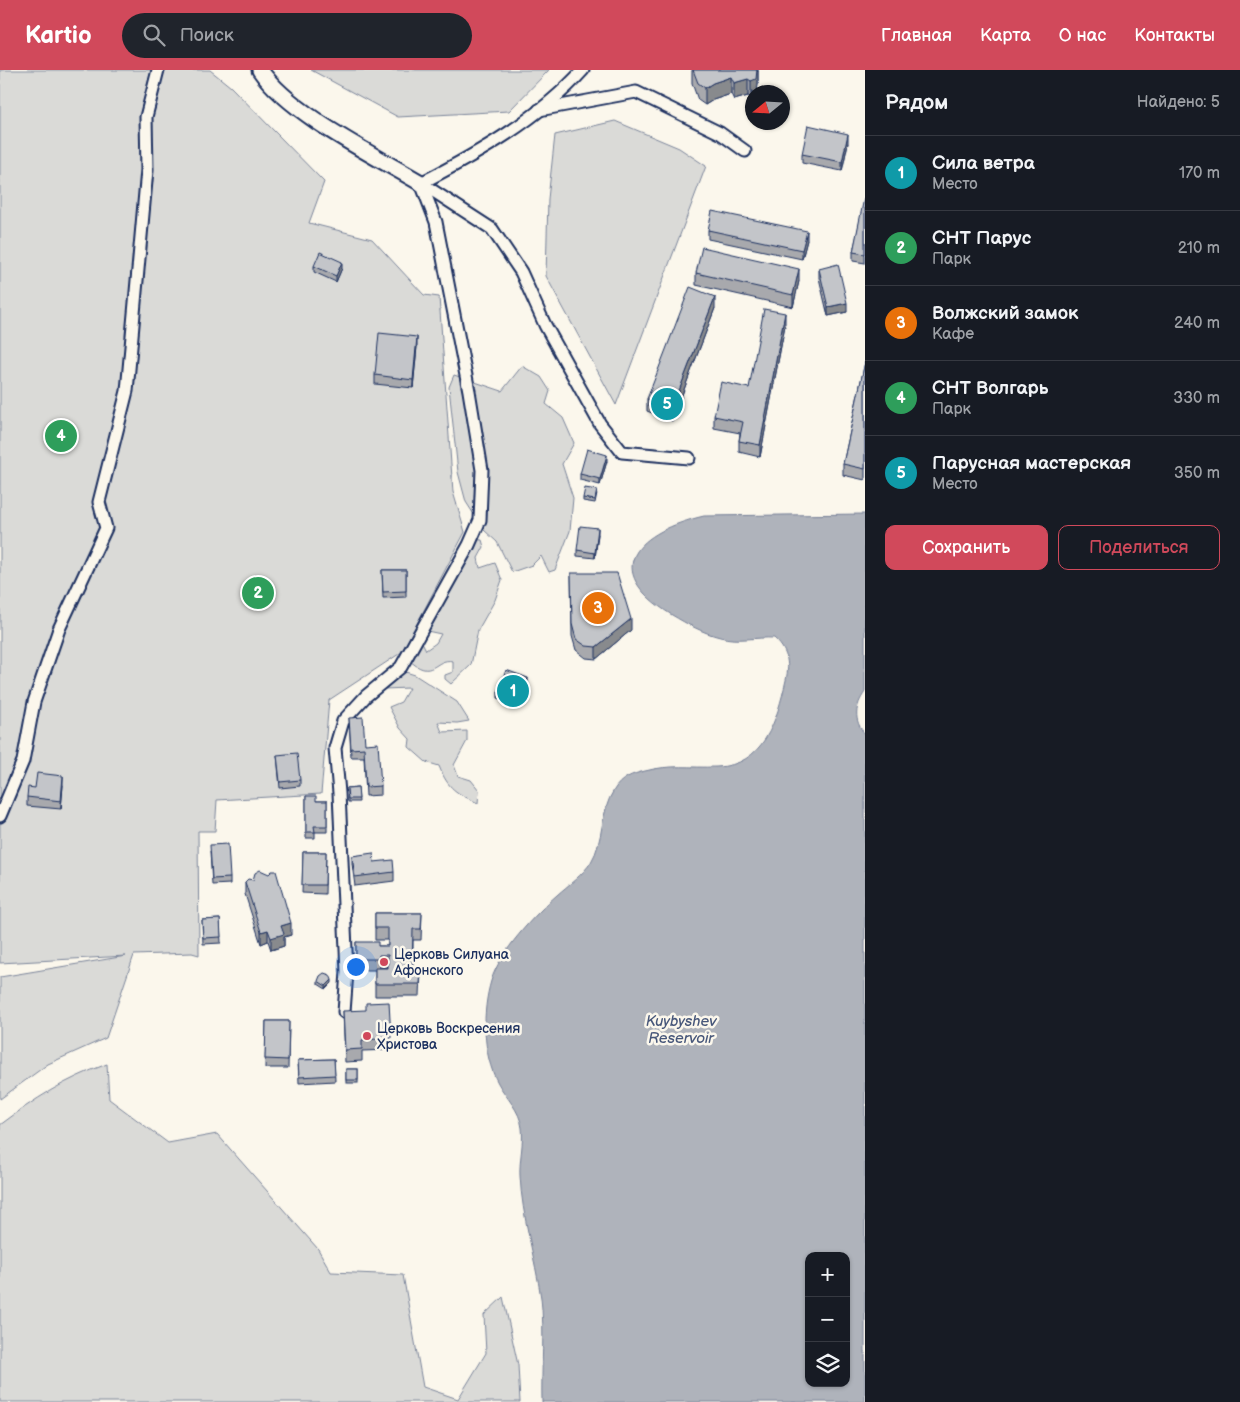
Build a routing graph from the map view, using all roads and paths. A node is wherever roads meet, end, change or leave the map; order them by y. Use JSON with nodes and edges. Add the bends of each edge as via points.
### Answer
{"nodes":[{"id":1,"x":158,"y":70,"type":"edge"},
{"id":2,"x":260,"y":70,"type":"edge"},
{"id":3,"x":583,"y":70,"type":"edge"},
{"id":4,"x":539,"y":110,"type":"junction"},
{"id":5,"x":745,"y":151,"type":"dead end"},
{"id":6,"x":422,"y":182,"type":"junction"},
{"id":7,"x":689,"y":458,"type":"dead end"},
{"id":8,"x":0,"y":816,"type":"edge"},
{"id":9,"x":344,"y":1012,"type":"edge"}],
"edges":[{"from":1,"to":8,"type":"street","via":[[146,117],[147,170],[126,391],[98,502],[106,528],[59,629],[34,702],[23,761]]},
{"from":2,"to":6,"type":"street","via":[[272,87],[337,134]]},
{"from":3,"to":4,"type":"street"},
{"from":4,"to":5,"type":"street","via":[[636,92],[720,133]]},
{"from":4,"to":6,"type":"street","via":[[516,129],[469,158]]},
{"from":6,"to":7,"type":"street","via":[[492,229],[521,272],[545,325],[600,424],[622,452]]},
{"from":6,"to":9,"type":"street","via":[[436,222],[471,401],[482,470],[480,520],[401,667],[342,721],[335,748],[347,972]]}]}
